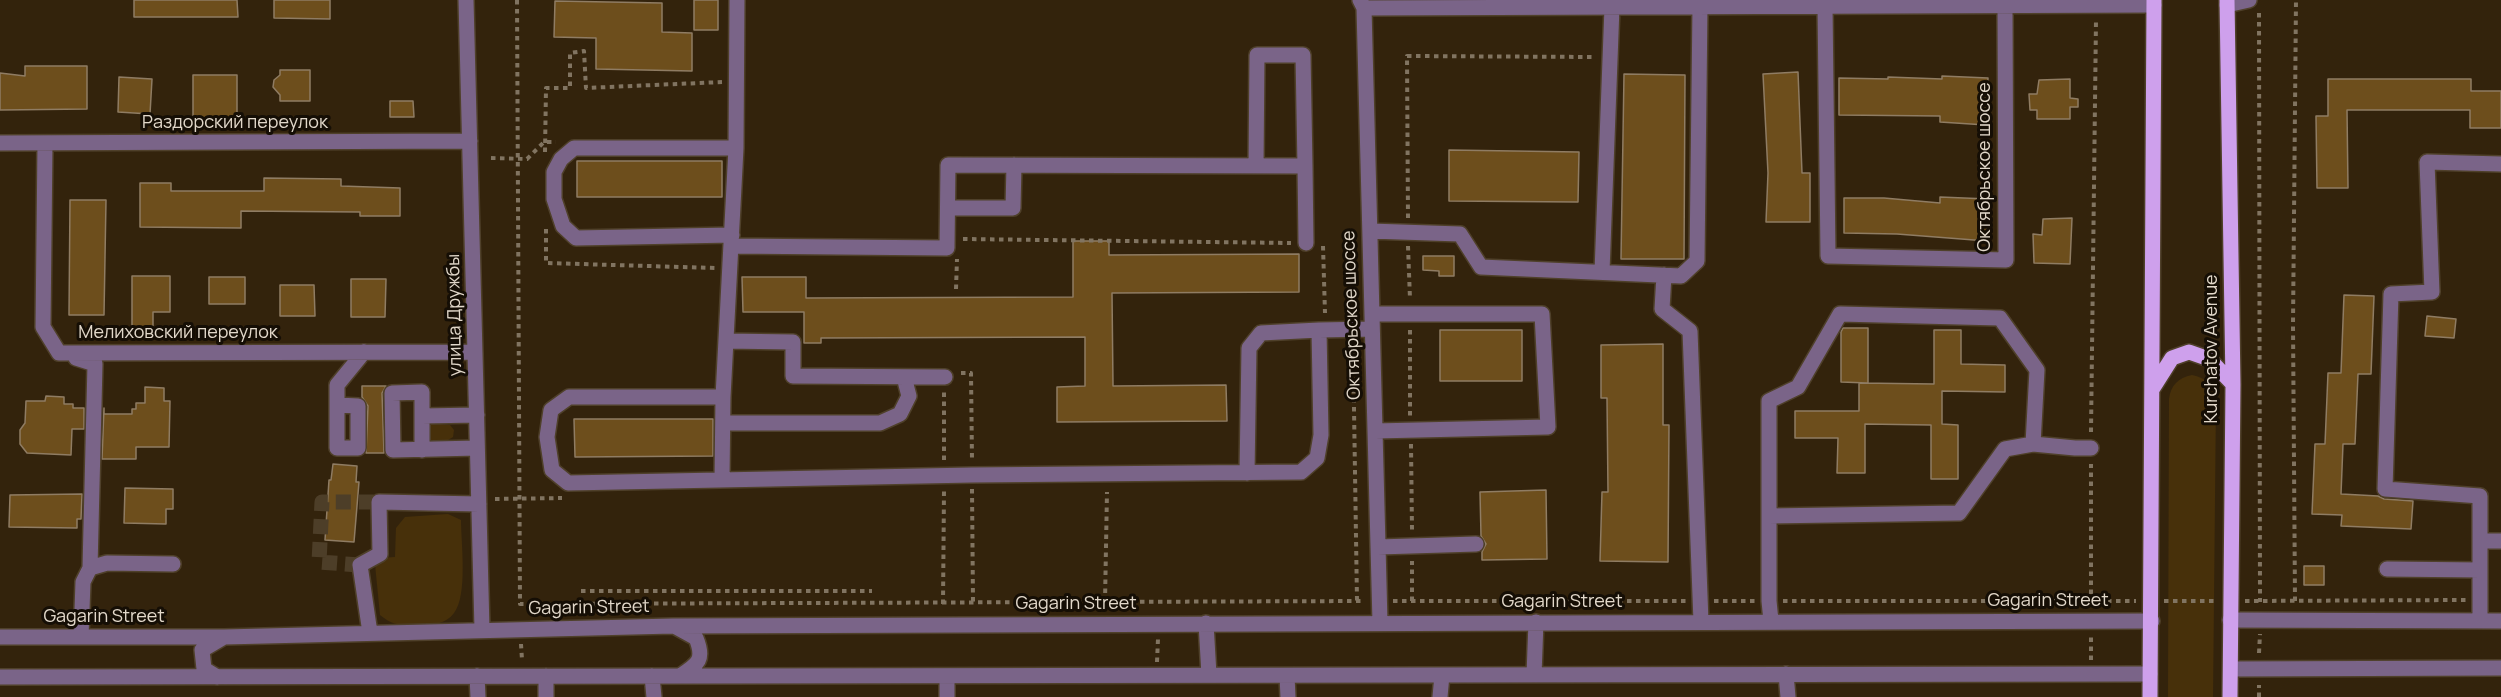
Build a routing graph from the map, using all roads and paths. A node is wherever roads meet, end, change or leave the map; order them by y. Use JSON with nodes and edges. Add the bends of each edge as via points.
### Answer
{"nodes":[{"id":1,"x":466,"y":0,"type":"edge"},
{"id":2,"x":737,"y":0,"type":"edge"},
{"id":3,"x":2296,"y":0,"type":"edge"},
{"id":4,"x":2096,"y":2,"type":"edge"},
{"id":5,"x":2154,"y":2,"type":"edge"},
{"id":6,"x":2227,"y":2,"type":"edge"},
{"id":7,"x":1363,"y":3,"type":"edge"},
{"id":8,"x":1574,"y":3,"type":"edge"},
{"id":9,"x":1912,"y":3,"type":"edge"},
{"id":10,"x":1700,"y":6,"type":"junction"},
{"id":11,"x":1825,"y":6,"type":"junction"},
{"id":12,"x":2254,"y":6,"type":"edge"},
{"id":13,"x":1612,"y":7,"type":"junction"},
{"id":14,"x":2005,"y":7,"type":"junction"},
{"id":15,"x":1610,"y":57,"type":"junction"},
{"id":16,"x":737,"y":82,"type":"junction"},
{"id":17,"x":546,"y":88,"type":"dead end"},
{"id":18,"x":470,"y":141,"type":"junction"},
{"id":19,"x":0,"y":143,"type":"edge"},
{"id":20,"x":45,"y":144,"type":"junction"},
{"id":21,"x":736,"y":148,"type":"junction"},
{"id":22,"x":491,"y":158,"type":"dead end"},
{"id":23,"x":527,"y":159,"type":"dead end"},
{"id":24,"x":2501,"y":164,"type":"edge"},
{"id":25,"x":1014,"y":165,"type":"junction"},
{"id":26,"x":1256,"y":166,"type":"junction"},
{"id":27,"x":1305,"y":166,"type":"junction"},
{"id":28,"x":948,"y":208,"type":"junction"},
{"id":29,"x":1370,"y":231,"type":"junction"},
{"id":30,"x":1408,"y":232,"type":"junction"},
{"id":31,"x":957,"y":239,"type":"dead end"},
{"id":32,"x":732,"y":240,"type":"junction"},
{"id":33,"x":1306,"y":243,"type":"junction"},
{"id":34,"x":957,"y":249,"type":"dead end"},
{"id":35,"x":1602,"y":272,"type":"junction"},
{"id":36,"x":1664,"y":275,"type":"junction"},
{"id":37,"x":956,"y":289,"type":"dead end"},
{"id":38,"x":1410,"y":314,"type":"junction"},
{"id":39,"x":1372,"y":322,"type":"junction"},
{"id":40,"x":1322,"y":330,"type":"junction"},
{"id":41,"x":726,"y":341,"type":"junction"},
{"id":42,"x":364,"y":352,"type":"junction"},
{"id":43,"x":475,"y":352,"type":"junction"},
{"id":44,"x":59,"y":353,"type":"junction"},
{"id":45,"x":904,"y":377,"type":"junction"},
{"id":46,"x":945,"y":377,"type":"dead end"},
{"id":47,"x":2233,"y":384,"type":"junction"},
{"id":48,"x":2153,"y":388,"type":"junction"},
{"id":49,"x":723,"y":398,"type":"junction"},
{"id":50,"x":338,"y":405,"type":"dead end"},
{"id":51,"x":477,"y":415,"type":"junction"},
{"id":52,"x":422,"y":416,"type":"junction"},
{"id":53,"x":723,"y":423,"type":"junction"},
{"id":54,"x":1410,"y":430,"type":"junction"},
{"id":55,"x":1375,"y":431,"type":"junction"},
{"id":56,"x":2033,"y":444,"type":"junction"},
{"id":57,"x":477,"y":448,"type":"junction"},
{"id":58,"x":2091,"y":448,"type":"junction"},
{"id":59,"x":422,"y":450,"type":"junction"},
{"id":60,"x":1247,"y":473,"type":"junction"},
{"id":61,"x":722,"y":479,"type":"junction"},
{"id":62,"x":944,"y":489,"type":"dead end"},
{"id":63,"x":953,"y":489,"type":"dead end"},
{"id":64,"x":963,"y":489,"type":"dead end"},
{"id":65,"x":983,"y":489,"type":"dead end"},
{"id":66,"x":1096,"y":491,"type":"dead end"},
{"id":67,"x":1119,"y":491,"type":"dead end"},
{"id":68,"x":1107,"y":492,"type":"junction"},
{"id":69,"x":563,"y":498,"type":"dead end"},
{"id":70,"x":479,"y":501,"type":"junction"},
{"id":71,"x":1769,"y":516,"type":"junction"},
{"id":72,"x":2480,"y":540,"type":"junction"},
{"id":73,"x":2501,"y":541,"type":"edge"},
{"id":74,"x":1476,"y":544,"type":"dead end"},
{"id":75,"x":1412,"y":546,"type":"junction"},
{"id":76,"x":1378,"y":547,"type":"junction"},
{"id":77,"x":173,"y":564,"type":"dead end"},
{"id":78,"x":90,"y":568,"type":"junction"},
{"id":79,"x":2387,"y":569,"type":"dead end"},
{"id":80,"x":2480,"y":570,"type":"junction"},
{"id":81,"x":581,"y":591,"type":"dead end"},
{"id":82,"x":872,"y":591,"type":"dead end"},
{"id":83,"x":2480,"y":600,"type":"junction"},
{"id":84,"x":1158,"y":601,"type":"dead end"},
{"id":85,"x":1412,"y":601,"type":"dead end"},
{"id":86,"x":2152,"y":601,"type":"junction"},
{"id":87,"x":2230,"y":601,"type":"junction"},
{"id":88,"x":2260,"y":601,"type":"junction"},
{"id":89,"x":2295,"y":601,"type":"junction"},
{"id":90,"x":1105,"y":602,"type":"dead end"},
{"id":91,"x":520,"y":604,"type":"dead end"},
{"id":92,"x":2260,"y":619,"type":"junction"},
{"id":93,"x":2230,"y":620,"type":"junction"},
{"id":94,"x":1771,"y":621,"type":"junction"},
{"id":95,"x":2091,"y":621,"type":"junction"},
{"id":96,"x":2152,"y":621,"type":"junction"},
{"id":97,"x":2480,"y":621,"type":"junction"},
{"id":98,"x":2501,"y":621,"type":"edge"},
{"id":99,"x":1380,"y":622,"type":"junction"},
{"id":100,"x":1536,"y":622,"type":"junction"},
{"id":101,"x":1701,"y":622,"type":"junction"},
{"id":102,"x":1158,"y":623,"type":"junction"},
{"id":103,"x":1206,"y":623,"type":"junction"},
{"id":104,"x":673,"y":626,"type":"junction"},
{"id":105,"x":482,"y":629,"type":"junction"},
{"id":106,"x":520,"y":629,"type":"junction"},
{"id":107,"x":370,"y":633,"type":"junction"},
{"id":108,"x":0,"y":637,"type":"edge"},
{"id":109,"x":81,"y":637,"type":"junction"},
{"id":110,"x":224,"y":637,"type":"junction"},
{"id":111,"x":2501,"y":668,"type":"edge"},
{"id":112,"x":2230,"y":669,"type":"junction"},
{"id":113,"x":2259,"y":669,"type":"junction"},
{"id":114,"x":1786,"y":674,"type":"junction"},
{"id":115,"x":2091,"y":674,"type":"junction"},
{"id":116,"x":2150,"y":674,"type":"junction"},
{"id":117,"x":1157,"y":675,"type":"junction"},
{"id":118,"x":1209,"y":675,"type":"junction"},
{"id":119,"x":1442,"y":675,"type":"junction"},
{"id":120,"x":1534,"y":675,"type":"junction"},
{"id":121,"x":477,"y":676,"type":"junction"},
{"id":122,"x":522,"y":676,"type":"junction"},
{"id":123,"x":546,"y":676,"type":"junction"},
{"id":124,"x":651,"y":676,"type":"junction"},
{"id":125,"x":680,"y":676,"type":"junction"},
{"id":126,"x":947,"y":676,"type":"junction"},
{"id":127,"x":1287,"y":676,"type":"junction"},
{"id":128,"x":0,"y":677,"type":"edge"},
{"id":129,"x":217,"y":677,"type":"junction"},
{"id":130,"x":478,"y":697,"type":"edge"},
{"id":131,"x":546,"y":697,"type":"edge"},
{"id":132,"x":654,"y":697,"type":"edge"},
{"id":133,"x":947,"y":697,"type":"edge"},
{"id":134,"x":1288,"y":697,"type":"edge"},
{"id":135,"x":1440,"y":697,"type":"edge"},
{"id":136,"x":1788,"y":697,"type":"edge"},
{"id":137,"x":2150,"y":697,"type":"edge"},
{"id":138,"x":2230,"y":697,"type":"edge"},
{"id":139,"x":2259,"y":697,"type":"edge"}],
"edges":[{"from":1,"to":18,"type":"street","name":"улица Дружбы"},
{"from":2,"to":16,"type":"street"},
{"from":3,"to":89,"type":"path"},
{"from":4,"to":5,"type":"street","name":"Октябрьское шоссе"},
{"from":4,"to":14,"type":"street","name":"Октябрьское шоссе"},
{"from":4,"to":58,"type":"path"},
{"from":5,"to":48,"type":"main road"},
{"from":6,"to":12,"type":"street"},
{"from":6,"to":47,"type":"main road","name":"Kurchatov Avenue"},
{"from":7,"to":8,"type":"street","name":"Октябрьское шоссе"},
{"from":7,"to":29,"type":"street","name":"Октябрьское шоссе"},
{"from":8,"to":13,"type":"street","name":"Октябрьское шоссе"},
{"from":9,"to":11,"type":"street","name":"Октябрьское шоссе"},
{"from":9,"to":14,"type":"street","name":"Октябрьское шоссе"},
{"from":10,"to":11,"type":"street","name":"Октябрьское шоссе"},
{"from":10,"to":13,"type":"street","name":"Октябрьское шоссе"},
{"from":10,"to":36,"type":"street","via":[[1697,261],[1681,276]]},
{"from":11,"to":14,"type":"street","name":"Октябрьское шоссе","via":[[1828,256],[2006,260]]},
{"from":12,"to":88,"type":"path"},
{"from":13,"to":15,"type":"street"},
{"from":15,"to":30,"type":"path","via":[[1407,56]]},
{"from":15,"to":35,"type":"street"},
{"from":16,"to":17,"type":"path","via":[[586,88],[584,51],[570,53],[570,88]]},
{"from":16,"to":21,"type":"street"},
{"from":18,"to":20,"type":"street","name":"Раздорский переулок"},
{"from":18,"to":43,"type":"street","name":"улица Дружбы"},
{"from":19,"to":20,"type":"street","name":"Раздорский переулок"},
{"from":20,"to":44,"type":"street","name":"Мелиховский переулок","via":[[43,327]]},
{"from":21,"to":32,"type":"street"},
{"from":21,"to":32,"type":"street","via":[[574,148],[554,172],[554,199],[563,225],[576,238]]},
{"from":22,"to":23,"type":"path"},
{"from":24,"to":72,"type":"street","via":[[2427,162],[2432,292],[2391,294],[2385,489],[2480,496]]},
{"from":25,"to":26,"type":"street"},
{"from":25,"to":28,"type":"street","via":[[1013,208]]},
{"from":25,"to":28,"type":"street","via":[[948,165]]},
{"from":26,"to":27,"type":"street"},
{"from":26,"to":27,"type":"street","via":[[1257,55],[1303,56]]},
{"from":27,"to":33,"type":"street"},
{"from":28,"to":32,"type":"street","via":[[947,248]]},
{"from":29,"to":30,"type":"street"},
{"from":29,"to":39,"type":"street","name":"Октябрьское шоссе"},
{"from":30,"to":35,"type":"street","via":[[1460,234],[1481,267]]},
{"from":30,"to":38,"type":"path"},
{"from":31,"to":33,"type":"path"},
{"from":32,"to":41,"type":"street"},
{"from":33,"to":40,"type":"path","via":[[1323,243]]},
{"from":34,"to":37,"type":"path"},
{"from":35,"to":36,"type":"street"},
{"from":36,"to":101,"type":"street","via":[[1662,309],[1690,331]]},
{"from":38,"to":39,"type":"street"},
{"from":38,"to":54,"type":"path"},
{"from":38,"to":54,"type":"street","via":[[1542,314],[1548,427]]},
{"from":39,"to":40,"type":"street"},
{"from":39,"to":55,"type":"street","name":"Октябрьское шоссе"},
{"from":40,"to":60,"type":"street","via":[[1321,435],[1317,458],[1301,472]]},
{"from":40,"to":60,"type":"street","via":[[1261,333],[1249,348]]},
{"from":41,"to":45,"type":"street","via":[[793,342],[793,376]]},
{"from":41,"to":49,"type":"street"},
{"from":42,"to":43,"type":"street","name":"Мелиховский переулок"},
{"from":42,"to":44,"type":"street","name":"Мелиховский переулок"},
{"from":42,"to":50,"type":"street","via":[[337,385]]},
{"from":43,"to":51,"type":"street","name":"улица Дружбы"},
{"from":44,"to":78,"type":"street","via":[[95,364]]},
{"from":45,"to":46,"type":"street"},
{"from":45,"to":53,"type":"street","via":[[909,396],[900,414],[880,423]]},
{"from":47,"to":48,"type":"main road","via":[[2209,358],[2189,352],[2172,358]]},
{"from":47,"to":87,"type":"main road","name":"Kurchatov Avenue"},
{"from":48,"to":86,"type":"main road"},
{"from":49,"to":53,"type":"street"},
{"from":49,"to":61,"type":"street","via":[[569,397],[551,410],[547,437],[552,470],[568,483]]},
{"from":51,"to":52,"type":"street"},
{"from":51,"to":57,"type":"street","name":"улица Дружбы"},
{"from":52,"to":59,"type":"street"},
{"from":52,"to":59,"type":"street","via":[[422,392],[392,393],[393,450]]},
{"from":53,"to":61,"type":"street"},
{"from":54,"to":55,"type":"street"},
{"from":54,"to":75,"type":"path"},
{"from":55,"to":76,"type":"street","name":"Октябрьское шоссе"},
{"from":56,"to":58,"type":"street"},
{"from":56,"to":71,"type":"street","via":[[2005,449],[1959,513]]},
{"from":56,"to":71,"type":"street","via":[[2037,370],[2000,318],[1840,314],[1798,387],[1769,401]]},
{"from":57,"to":59,"type":"street"},
{"from":57,"to":70,"type":"street","name":"улица Дружбы"},
{"from":58,"to":95,"type":"path"},
{"from":60,"to":61,"type":"street"},
{"from":62,"to":63,"type":"path"},
{"from":64,"to":65,"type":"path"},
{"from":66,"to":68,"type":"path"},
{"from":67,"to":68,"type":"path"},
{"from":68,"to":90,"type":"path"},
{"from":69,"to":70,"type":"path"},
{"from":70,"to":105,"type":"street","name":"улица Дружбы"},
{"from":70,"to":107,"type":"street","via":[[379,502],[380,554],[360,565]]},
{"from":71,"to":94,"type":"street"},
{"from":72,"to":73,"type":"street"},
{"from":72,"to":80,"type":"street"},
{"from":74,"to":75,"type":"street"},
{"from":75,"to":76,"type":"street"},
{"from":75,"to":85,"type":"path"},
{"from":76,"to":99,"type":"street","name":"Октябрьское шоссе"},
{"from":77,"to":78,"type":"street","via":[[107,563]]},
{"from":78,"to":109,"type":"street","via":[[82,582]]},
{"from":79,"to":80,"type":"street"},
{"from":80,"to":83,"type":"street"},
{"from":81,"to":82,"type":"path"},
{"from":83,"to":89,"type":"path"},
{"from":83,"to":97,"type":"street"},
{"from":84,"to":102,"type":"path"},
{"from":86,"to":87,"type":"path"},
{"from":86,"to":96,"type":"main road"},
{"from":87,"to":88,"type":"path"},
{"from":87,"to":93,"type":"main road","name":"Kurchatov Avenue"},
{"from":88,"to":89,"type":"path"},
{"from":88,"to":92,"type":"path"},
{"from":91,"to":106,"type":"path"},
{"from":92,"to":93,"type":"street"},
{"from":92,"to":97,"type":"street"},
{"from":92,"to":113,"type":"path"},
{"from":93,"to":112,"type":"main road","name":"Kurchatov Avenue"},
{"from":94,"to":95,"type":"street","name":"Gagarin Street"},
{"from":94,"to":101,"type":"street","name":"Gagarin Street"},
{"from":95,"to":96,"type":"street","name":"Gagarin Street"},
{"from":95,"to":115,"type":"path"},
{"from":96,"to":116,"type":"main road"},
{"from":97,"to":98,"type":"street"},
{"from":99,"to":100,"type":"street","name":"Gagarin Street"},
{"from":99,"to":103,"type":"street","name":"Gagarin Street"},
{"from":100,"to":101,"type":"street","name":"Gagarin Street"},
{"from":100,"to":120,"type":"street"},
{"from":102,"to":103,"type":"street","name":"Gagarin Street"},
{"from":102,"to":104,"type":"street","name":"Gagarin Street"},
{"from":102,"to":117,"type":"path"},
{"from":103,"to":118,"type":"street"},
{"from":104,"to":106,"type":"street","name":"Gagarin Street"},
{"from":104,"to":125,"type":"street","via":[[696,638],[702,651],[698,664]]},
{"from":105,"to":106,"type":"street","name":"Gagarin Street"},
{"from":105,"to":107,"type":"street","name":"Gagarin Street"},
{"from":106,"to":122,"type":"path"},
{"from":107,"to":110,"type":"street","name":"Gagarin Street"},
{"from":108,"to":109,"type":"street","name":"Gagarin Street"},
{"from":109,"to":110,"type":"street","name":"Gagarin Street"},
{"from":110,"to":129,"type":"street","via":[[202,650],[204,669]]},
{"from":111,"to":113,"type":"street"},
{"from":112,"to":113,"type":"street"},
{"from":112,"to":138,"type":"main road","name":"Kurchatov Avenue"},
{"from":113,"to":139,"type":"path"},
{"from":114,"to":115,"type":"street"},
{"from":114,"to":120,"type":"street"},
{"from":114,"to":136,"type":"street"},
{"from":115,"to":116,"type":"street"},
{"from":116,"to":137,"type":"main road"},
{"from":117,"to":118,"type":"street"},
{"from":117,"to":126,"type":"street"},
{"from":118,"to":127,"type":"street"},
{"from":119,"to":120,"type":"street"},
{"from":119,"to":127,"type":"street"},
{"from":119,"to":135,"type":"street"},
{"from":121,"to":122,"type":"street"},
{"from":121,"to":129,"type":"street"},
{"from":121,"to":130,"type":"street"},
{"from":122,"to":123,"type":"street"},
{"from":123,"to":124,"type":"street"},
{"from":123,"to":131,"type":"street"},
{"from":124,"to":125,"type":"street"},
{"from":124,"to":132,"type":"street"},
{"from":125,"to":126,"type":"street"},
{"from":126,"to":133,"type":"street"},
{"from":127,"to":134,"type":"street"},
{"from":128,"to":129,"type":"street"}]}
